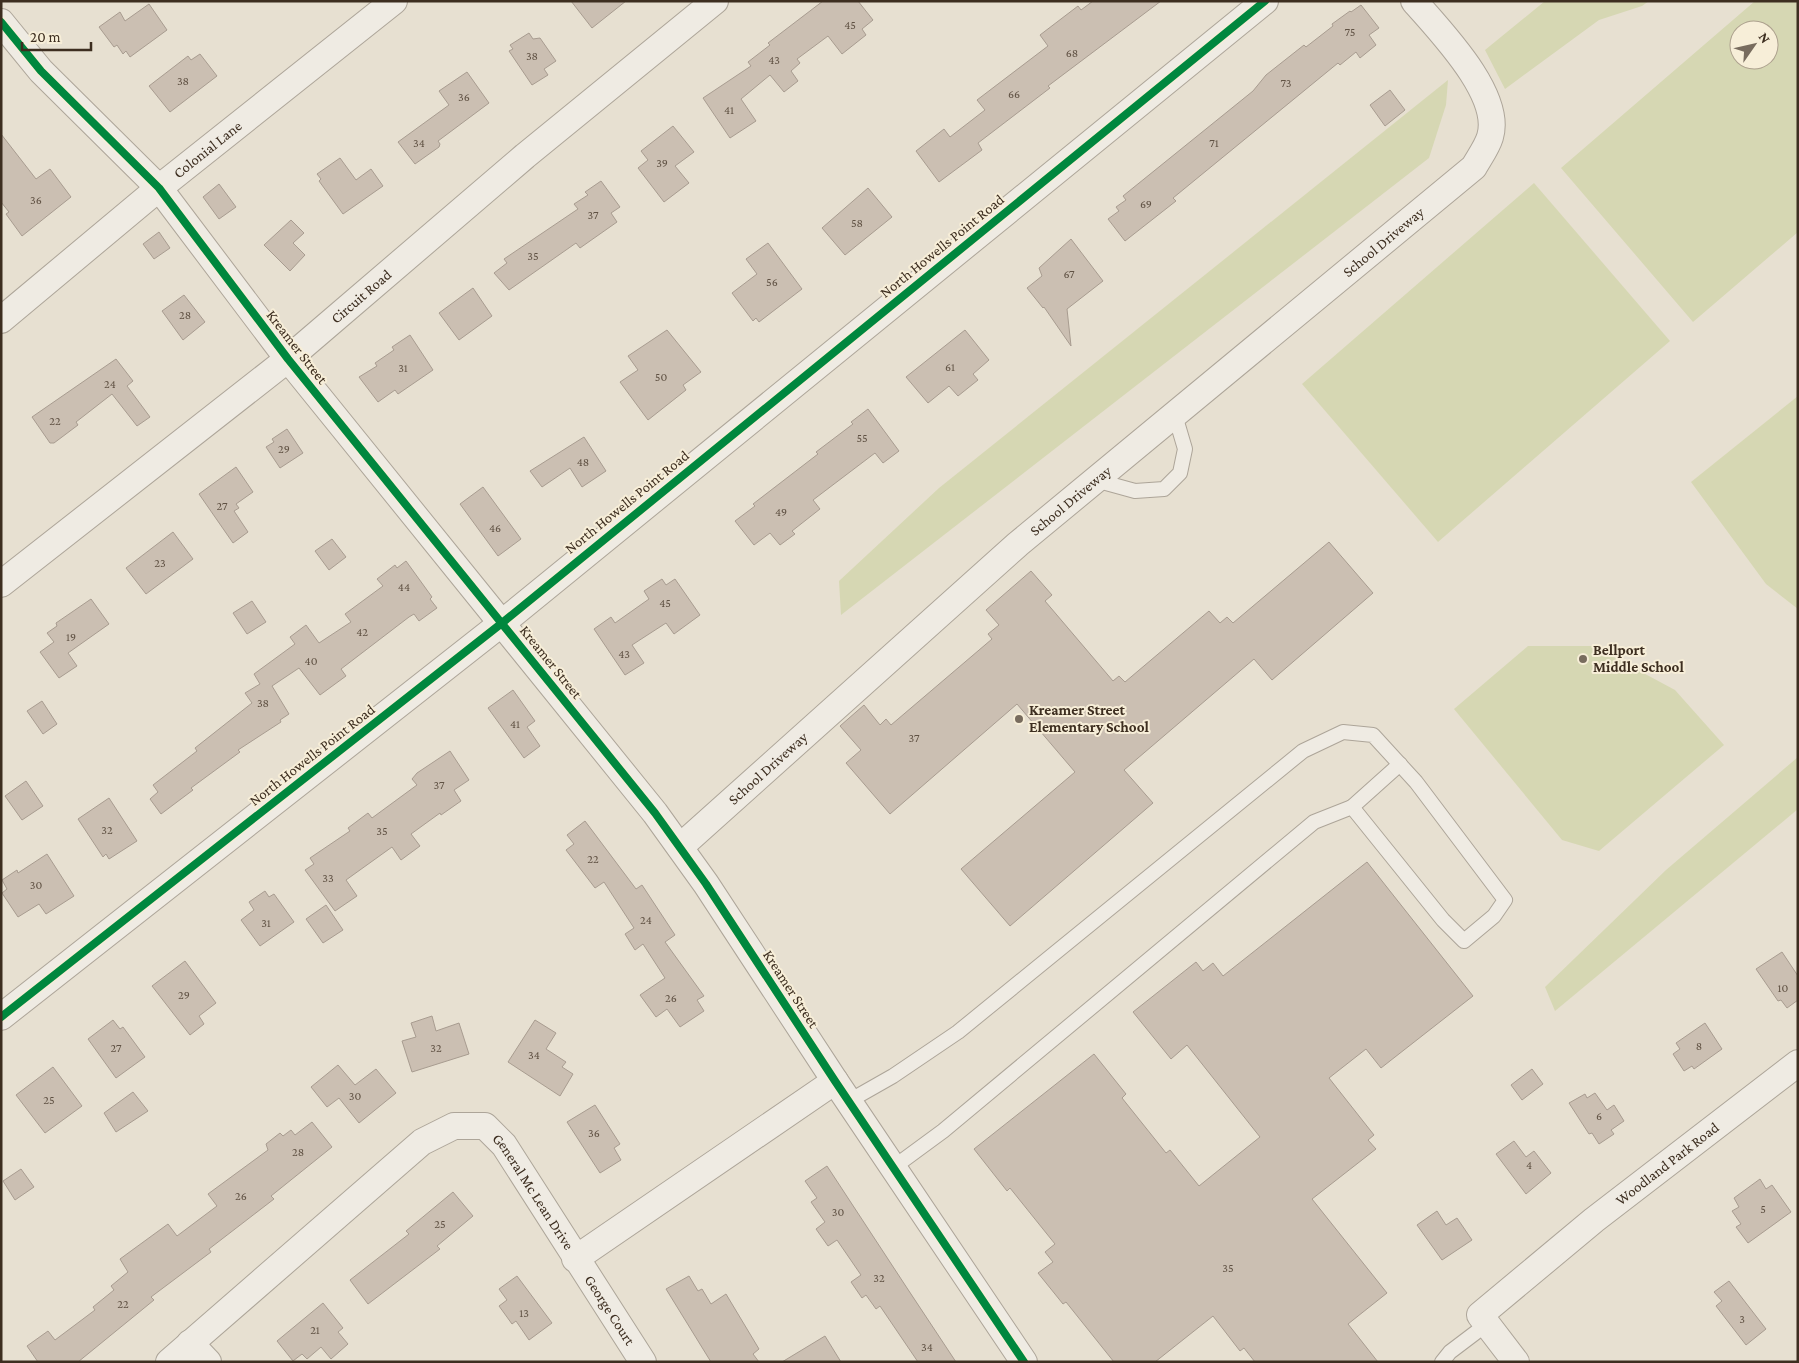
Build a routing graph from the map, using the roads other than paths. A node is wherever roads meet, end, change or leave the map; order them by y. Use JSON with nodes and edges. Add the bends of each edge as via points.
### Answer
{"nodes":[{"id":1,"x":394,"y":1,"type":"edge"},
{"id":2,"x":715,"y":1,"type":"edge"},
{"id":3,"x":1265,"y":1,"type":"edge"},
{"id":4,"x":1414,"y":1,"type":"edge"},
{"id":5,"x":1,"y":22,"type":"edge"},
{"id":6,"x":159,"y":188,"type":"junction"},
{"id":7,"x":1,"y":320,"type":"edge"},
{"id":8,"x":288,"y":359,"type":"junction"},
{"id":9,"x":1174,"y":415,"type":"junction"},
{"id":10,"x":1095,"y":480,"type":"junction"},
{"id":11,"x":1,"y":584,"type":"edge"},
{"id":12,"x":502,"y":623,"type":"junction"},
{"id":13,"x":1400,"y":764,"type":"junction"},
{"id":14,"x":1352,"y":807,"type":"junction"},
{"id":15,"x":680,"y":847,"type":"junction"},
{"id":16,"x":1,"y":1017,"type":"edge"},
{"id":17,"x":1798,"y":1063,"type":"edge"},
{"id":18,"x":842,"y":1091,"type":"junction"},
{"id":19,"x":894,"y":1167,"type":"junction"},
{"id":20,"x":575,"y":1259,"type":"junction"},
{"id":21,"x":1487,"y":1324,"type":"junction"},
{"id":22,"x":199,"y":1353,"type":"edge"},
{"id":23,"x":169,"y":1362,"type":"edge"},
{"id":24,"x":643,"y":1362,"type":"edge"},
{"id":25,"x":1024,"y":1362,"type":"edge"},
{"id":26,"x":1442,"y":1362,"type":"edge"},
{"id":27,"x":1516,"y":1362,"type":"edge"}],
"edges":[{"from":1,"to":6,"type":"street","name":"Colonial Lane"},
{"from":2,"to":8,"type":"street","name":"Circuit Road","via":[[525,156]]},
{"from":3,"to":12,"type":"street","name":"North Howells Point Road"},
{"from":4,"to":9,"type":"street","name":"School Driveway","via":[[1462,58],[1490,104],[1491,136],[1474,167]]},
{"from":5,"to":6,"type":"street","name":"Kreamer Street","via":[[41,71]]},
{"from":6,"to":7,"type":"street","name":"Colonial Lane"},
{"from":6,"to":8,"type":"street","name":"Kreamer Street"},
{"from":8,"to":11,"type":"street","name":"Circuit Road"},
{"from":8,"to":12,"type":"street","name":"Kreamer Street"},
{"from":9,"to":10,"type":"street","name":"School Driveway"},
{"from":9,"to":10,"type":"lane","via":[[1185,449],[1180,472],[1164,489],[1135,491]]},
{"from":10,"to":15,"type":"street","name":"School Driveway","via":[[1018,544]]},
{"from":12,"to":15,"type":"street","name":"Kreamer Street"},
{"from":12,"to":16,"type":"street","name":"North Howells Point Road"},
{"from":13,"to":14,"type":"lane"},
{"from":13,"to":14,"type":"lane","via":[[1505,900],[1494,916],[1464,941],[1443,920]]},
{"from":13,"to":18,"type":"lane","via":[[1374,735],[1343,732],[1303,751],[958,1032],[893,1076]]},
{"from":14,"to":19,"type":"lane","via":[[1314,822],[943,1131]]},
{"from":15,"to":18,"type":"street","name":"Kreamer Street"},
{"from":17,"to":21,"type":"street","name":"Woodland Park Road","via":[[1594,1220],[1480,1315]]},
{"from":18,"to":19,"type":"street","name":"Kreamer Street"},
{"from":18,"to":20,"type":"street","name":"General Mc Lean Drive"},
{"from":19,"to":25,"type":"street","name":"Kreamer Street"},
{"from":20,"to":22,"type":"street","name":"General Mc Lean Drive","via":[[504,1145],[485,1126],[454,1126],[422,1142]]},
{"from":20,"to":24,"type":"street","name":"George Court"},
{"from":21,"to":26,"type":"lane"},
{"from":21,"to":27,"type":"street"},
{"from":22,"to":23,"type":"street","name":"General Mc Lean Drive"}]}
